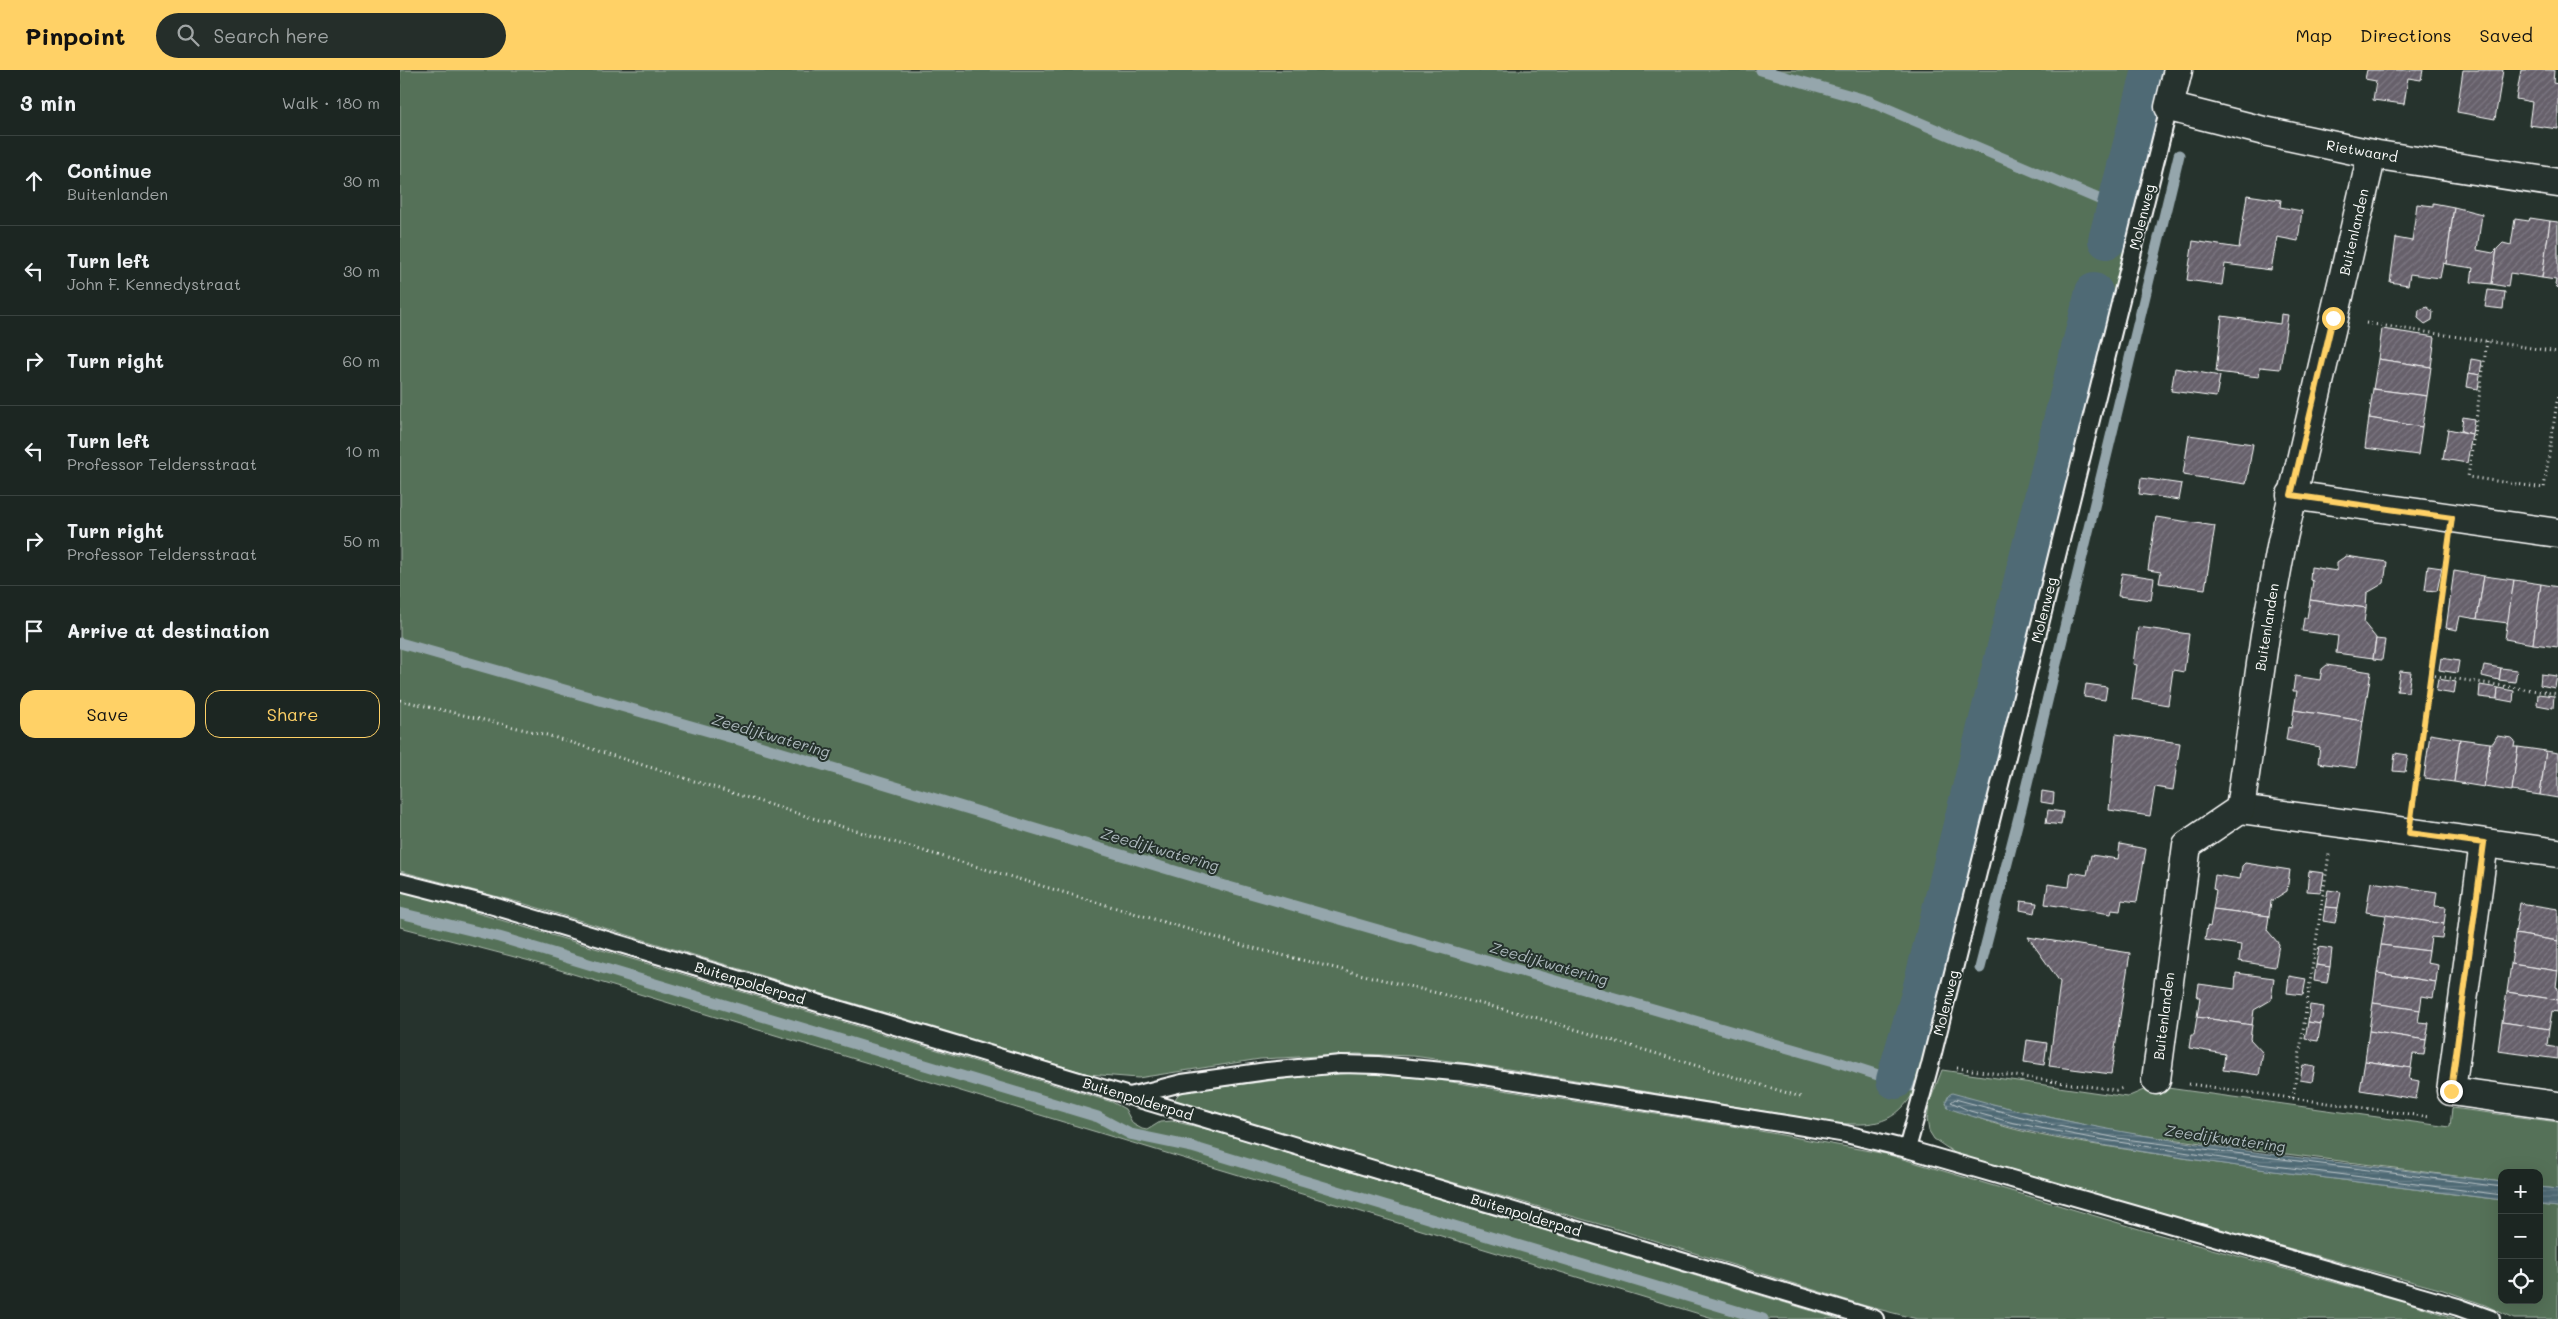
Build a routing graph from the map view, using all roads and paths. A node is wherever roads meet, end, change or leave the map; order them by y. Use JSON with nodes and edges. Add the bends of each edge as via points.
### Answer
{"nodes":[{"id":1,"x":2178,"y":70,"type":"edge"},
{"id":2,"x":2169,"y":107,"type":"junction"},
{"id":3,"x":2372,"y":154,"type":"junction"},
{"id":4,"x":2558,"y":182,"type":"edge"},
{"id":5,"x":2333,"y":318,"type":"junction"},
{"id":6,"x":2487,"y":341,"type":"junction"},
{"id":7,"x":2558,"y":352,"type":"edge"},
{"id":8,"x":2558,"y":396,"type":"edge"},
{"id":9,"x":2291,"y":495,"type":"junction"},
{"id":10,"x":2452,"y":518,"type":"junction"},
{"id":11,"x":2558,"y":532,"type":"edge"},
{"id":12,"x":2430,"y":675,"type":"junction"},
{"id":13,"x":2558,"y":694,"type":"edge"},
{"id":14,"x":400,"y":700,"type":"edge"},
{"id":15,"x":2240,"y":809,"type":"junction"},
{"id":16,"x":2334,"y":822,"type":"junction"},
{"id":17,"x":2409,"y":833,"type":"junction"},
{"id":18,"x":2484,"y":843,"type":"junction"},
{"id":19,"x":2558,"y":853,"type":"edge"},
{"id":20,"x":400,"y":882,"type":"edge"},
{"id":21,"x":1930,"y":1065,"type":"junction"},
{"id":22,"x":2156,"y":1080,"type":"junction"},
{"id":23,"x":2451,"y":1091,"type":"junction"},
{"id":24,"x":1130,"y":1096,"type":"junction"},
{"id":25,"x":2293,"y":1098,"type":"junction"},
{"id":26,"x":1810,"y":1099,"type":"dead end"},
{"id":27,"x":2558,"y":1106,"type":"edge"},
{"id":28,"x":1907,"y":1149,"type":"junction"},
{"id":29,"x":1875,"y":1319,"type":"edge"},
{"id":30,"x":2491,"y":1319,"type":"edge"}],
"edges":[{"from":1,"to":2,"type":"street","name":"Molenweg"},
{"from":2,"to":3,"type":"street","name":"Rietwaard"},
{"from":2,"to":21,"type":"lane","name":"Molenweg"},
{"from":3,"to":4,"type":"street","name":"Rietwaard"},
{"from":3,"to":5,"type":"street","name":"Buitenlanden"},
{"from":5,"to":6,"type":"path"},
{"from":5,"to":9,"type":"street","name":"Buitenlanden"},
{"from":6,"to":7,"type":"path"},
{"from":6,"to":8,"type":"path","via":[[2468,476],[2544,488]]},
{"from":9,"to":10,"type":"street"},
{"from":9,"to":15,"type":"street","name":"Buitenlanden","via":[[2265,636]]},
{"from":10,"to":11,"type":"street"},
{"from":10,"to":12,"type":"path"},
{"from":12,"to":13,"type":"path"},
{"from":12,"to":17,"type":"path"},
{"from":14,"to":26,"type":"path","via":[[547,736],[1245,946],[1531,1016]]},
{"from":15,"to":16,"type":"street"},
{"from":15,"to":22,"type":"street","name":"Buitenlanden","via":[[2187,845]]},
{"from":16,"to":17,"type":"street"},
{"from":16,"to":25,"type":"path"},
{"from":17,"to":18,"type":"street"},
{"from":18,"to":19,"type":"street"},
{"from":18,"to":23,"type":"street"},
{"from":20,"to":24,"type":"lane","name":"Buitenpolderpad","via":[[500,908]]},
{"from":21,"to":22,"type":"path","via":[[2116,1090]]},
{"from":21,"to":28,"type":"lane","name":"Molenweg"},
{"from":22,"to":25,"type":"path"},
{"from":23,"to":25,"type":"path","via":[[2442,1118]]},
{"from":23,"to":27,"type":"street"},
{"from":24,"to":28,"type":"lane","via":[[1182,1083],[1267,1071],[1341,1064],[1378,1065],[1465,1074],[1763,1120],[1846,1134]]},
{"from":24,"to":29,"type":"lane","name":"Buitenpolderpad"},
{"from":28,"to":30,"type":"lane"}]}
